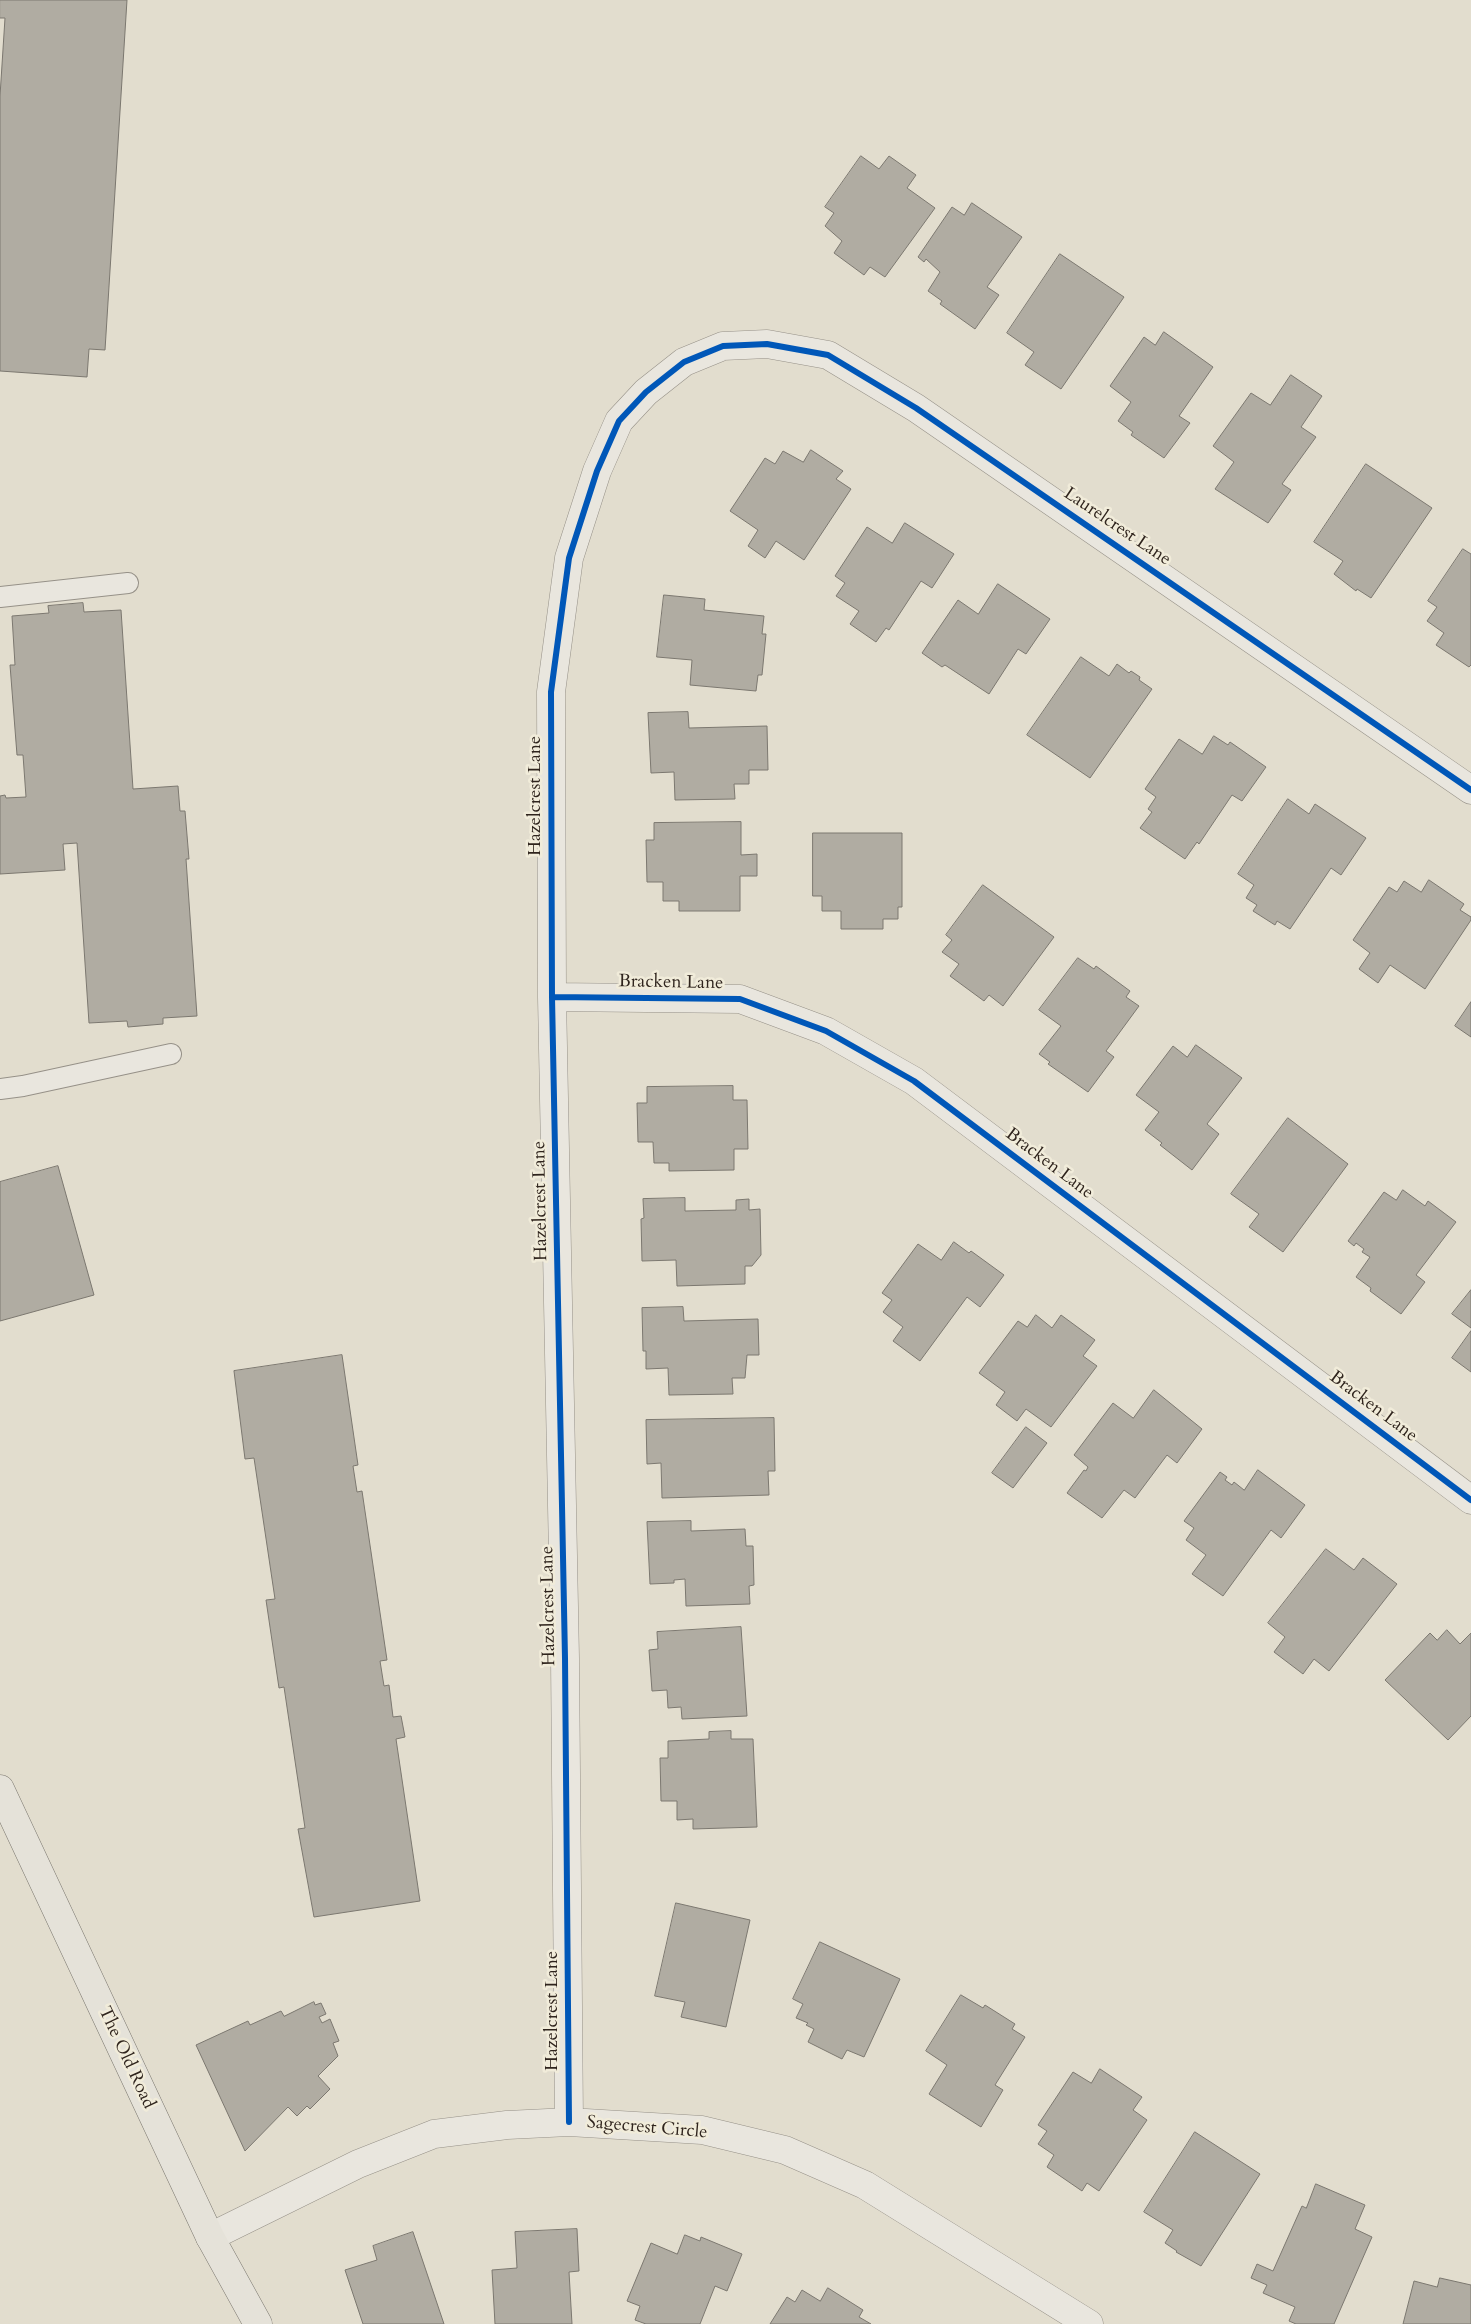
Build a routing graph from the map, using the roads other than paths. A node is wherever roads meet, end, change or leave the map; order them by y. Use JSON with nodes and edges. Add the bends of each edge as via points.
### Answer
{"nodes":[{"id":1,"x":723,"y":346,"type":"joint"},
{"id":2,"x":128,"y":583,"type":"dead end"},
{"id":3,"x":0,"y":597,"type":"edge"},
{"id":4,"x":1471,"y":790,"type":"edge"},
{"id":5,"x":552,"y":997,"type":"junction"},
{"id":6,"x":171,"y":1054,"type":"dead end"},
{"id":7,"x":0,"y":1089,"type":"edge"},
{"id":8,"x":1471,"y":1500,"type":"edge"},
{"id":9,"x":0,"y":1789,"type":"edge"},
{"id":10,"x":569,"y":2122,"type":"junction"},
{"id":11,"x":210,"y":2237,"type":"junction"},
{"id":12,"x":258,"y":2324,"type":"edge"},
{"id":13,"x":1090,"y":2324,"type":"edge"}],
"edges":[{"from":1,"to":4,"type":"street","name":"Laurelcrest Lane","via":[[767,344],[828,355],[916,408]]},
{"from":1,"to":5,"type":"street","name":"Hazelcrest Lane","via":[[684,362],[646,392],[619,420],[597,471],[569,558],[551,692]]},
{"from":2,"to":3,"type":"lane"},
{"from":5,"to":8,"type":"street","name":"Bracken Lane","via":[[740,999],[826,1031],[914,1081]]},
{"from":5,"to":10,"type":"street","name":"Hazelcrest Lane","via":[[565,1648]]},
{"from":6,"to":7,"type":"lane"},
{"from":9,"to":11,"type":"main road","name":"The Old Road"},
{"from":10,"to":11,"type":"street","name":"Sagecrest Circle","via":[[434,2134],[358,2164]]},
{"from":10,"to":13,"type":"street","name":"Sagecrest Circle","via":[[702,2130],[785,2150],[865,2185]]},
{"from":11,"to":12,"type":"main road","name":"The Old Road"}]}
